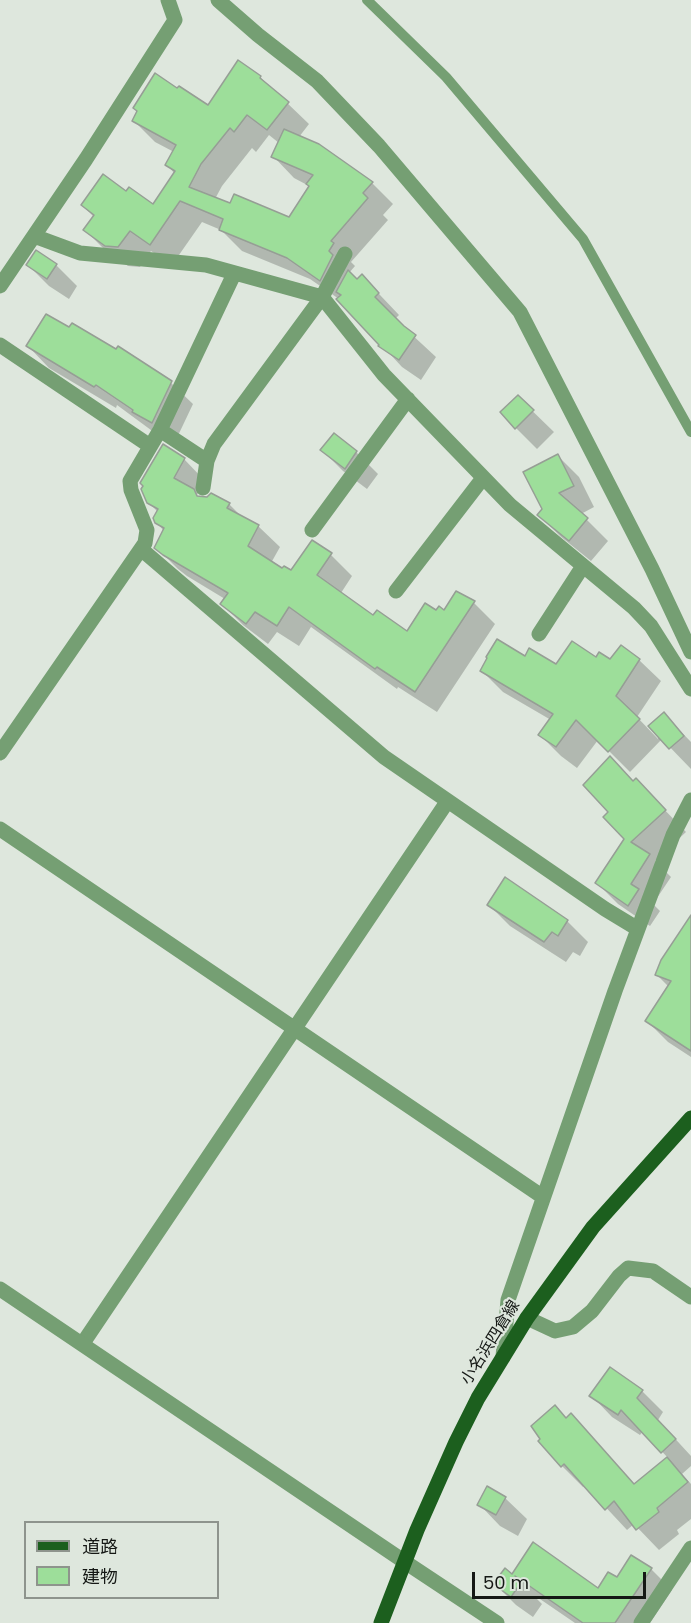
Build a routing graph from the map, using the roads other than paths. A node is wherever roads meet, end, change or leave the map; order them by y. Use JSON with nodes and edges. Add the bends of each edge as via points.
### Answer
{"nodes":[{"id":1,"x":168,"y":0,"type":"edge"},
{"id":2,"x":218,"y":0,"type":"edge"},
{"id":3,"x":367,"y":0,"type":"edge"},
{"id":4,"x":34,"y":236,"type":"junction"},
{"id":5,"x":345,"y":254,"type":"dead end"},
{"id":6,"x":234,"y":274,"type":"junction"},
{"id":7,"x":0,"y":286,"type":"edge"},
{"id":8,"x":322,"y":297,"type":"junction"},
{"id":9,"x":0,"y":345,"type":"edge"},
{"id":10,"x":408,"y":399,"type":"junction"},
{"id":11,"x":160,"y":430,"type":"junction"},
{"id":12,"x":691,"y":432,"type":"edge"},
{"id":13,"x":150,"y":446,"type":"junction"},
{"id":14,"x":207,"y":461,"type":"junction"},
{"id":15,"x":483,"y":478,"type":"junction"},
{"id":16,"x":203,"y":488,"type":"dead end"},
{"id":17,"x":312,"y":530,"type":"dead end"},
{"id":18,"x":141,"y":549,"type":"junction"},
{"id":19,"x":583,"y":566,"type":"junction"},
{"id":20,"x":396,"y":591,"type":"dead end"},
{"id":21,"x":539,"y":634,"type":"dead end"},
{"id":22,"x":691,"y":652,"type":"edge"},
{"id":23,"x":691,"y":689,"type":"edge"},
{"id":24,"x":0,"y":753,"type":"edge"},
{"id":25,"x":691,"y":800,"type":"edge"},
{"id":26,"x":447,"y":802,"type":"junction"},
{"id":27,"x":0,"y":829,"type":"edge"},
{"id":28,"x":638,"y":929,"type":"junction"},
{"id":29,"x":294,"y":1029,"type":"junction"},
{"id":30,"x":691,"y":1118,"type":"edge"},
{"id":31,"x":543,"y":1197,"type":"junction"},
{"id":32,"x":0,"y":1289,"type":"edge"},
{"id":33,"x":691,"y":1297,"type":"edge"},
{"id":34,"x":527,"y":1318,"type":"junction"},
{"id":35,"x":83,"y":1343,"type":"junction"},
{"id":36,"x":504,"y":1357,"type":"junction"},
{"id":37,"x":691,"y":1548,"type":"edge"},
{"id":38,"x":405,"y":1562,"type":"junction"},
{"id":39,"x":381,"y":1623,"type":"edge"},
{"id":40,"x":497,"y":1623,"type":"edge"},
{"id":41,"x":641,"y":1623,"type":"edge"}],
"edges":[{"from":1,"to":4,"type":"street","via":[[175,20]]},
{"from":2,"to":22,"type":"street","via":[[324,89],[380,146],[520,312]]},
{"from":3,"to":12,"type":"lane","via":[[446,77],[583,239]]},
{"from":4,"to":6,"type":"street","via":[[80,253],[206,265]]},
{"from":4,"to":7,"type":"street"},
{"from":5,"to":8,"type":"street"},
{"from":6,"to":8,"type":"street"},
{"from":6,"to":11,"type":"street"},
{"from":8,"to":10,"type":"street"},
{"from":8,"to":14,"type":"street","via":[[214,444]]},
{"from":9,"to":13,"type":"street"},
{"from":10,"to":15,"type":"street"},
{"from":10,"to":17,"type":"street"},
{"from":11,"to":13,"type":"street"},
{"from":11,"to":14,"type":"street"},
{"from":13,"to":18,"type":"street","via":[[130,481],[147,531]]},
{"from":14,"to":16,"type":"street"},
{"from":15,"to":19,"type":"street"},
{"from":15,"to":20,"type":"street"},
{"from":18,"to":24,"type":"street"},
{"from":18,"to":26,"type":"street","via":[[384,757]]},
{"from":19,"to":21,"type":"street"},
{"from":19,"to":23,"type":"street","via":[[651,626]]},
{"from":25,"to":28,"type":"street"},
{"from":26,"to":28,"type":"street"},
{"from":26,"to":29,"type":"street"},
{"from":27,"to":29,"type":"street"},
{"from":28,"to":31,"type":"street"},
{"from":29,"to":31,"type":"street"},
{"from":29,"to":35,"type":"street"},
{"from":30,"to":34,"type":"main road","name":"小名浜四倉線","via":[[593,1227]]},
{"from":31,"to":36,"type":"street","via":[[507,1300]]},
{"from":32,"to":35,"type":"street"},
{"from":33,"to":34,"type":"street","via":[[654,1271],[628,1268],[573,1327],[555,1331]]},
{"from":34,"to":36,"type":"main road","name":"小名浜四倉線"},
{"from":35,"to":38,"type":"street"},
{"from":36,"to":38,"type":"main road","name":"小名浜四倉線","via":[[456,1442]]},
{"from":37,"to":41,"type":"street"},
{"from":38,"to":39,"type":"main road","name":"小名浜四倉線"},
{"from":38,"to":40,"type":"street"}]}
